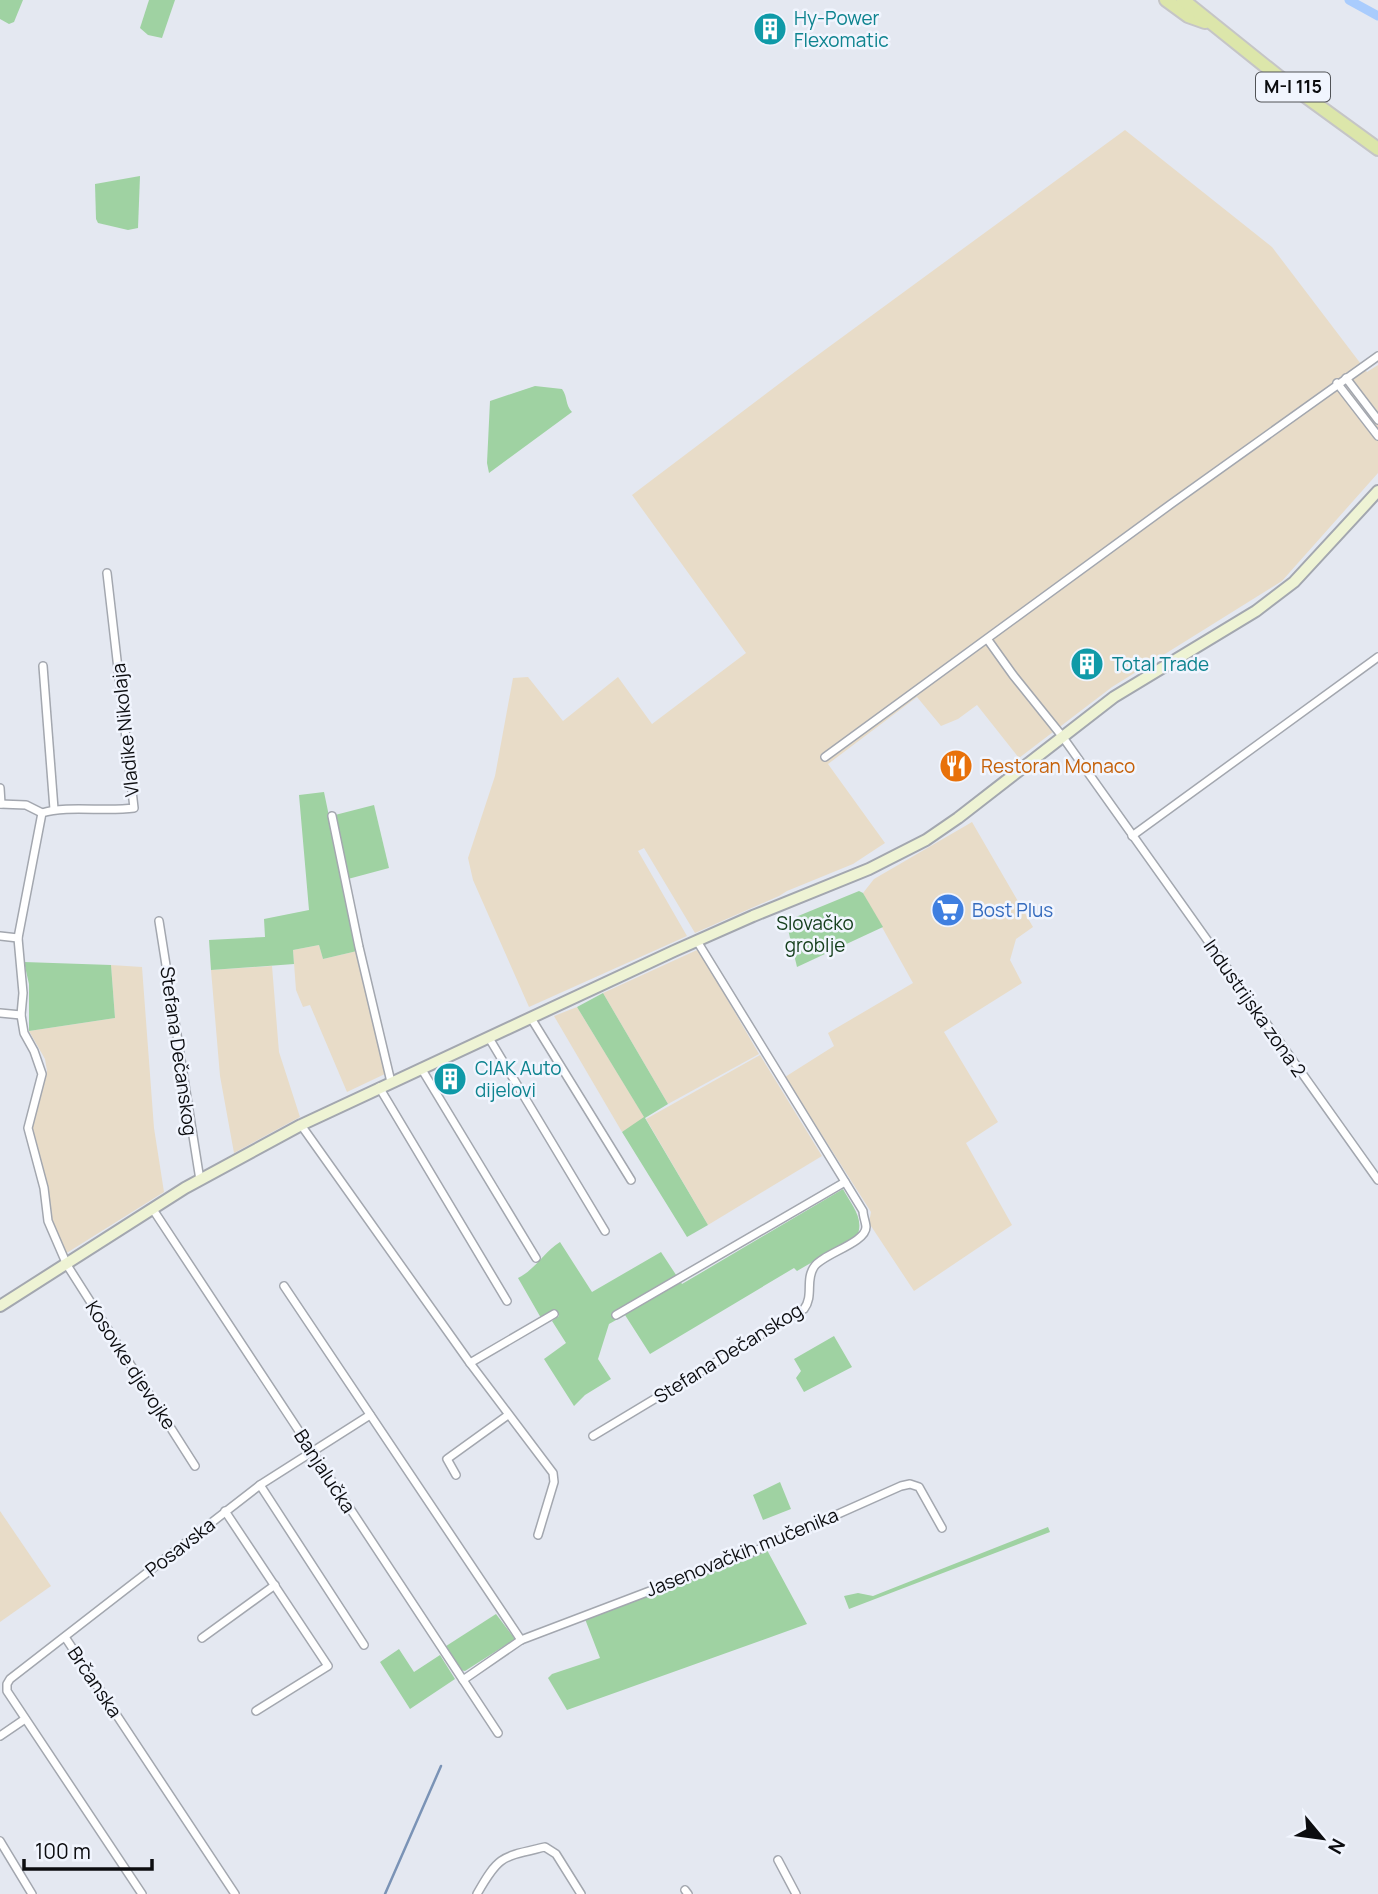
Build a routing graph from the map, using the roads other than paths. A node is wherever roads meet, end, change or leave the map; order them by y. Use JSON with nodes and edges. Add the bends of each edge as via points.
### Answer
{"nodes":[{"id":1,"x":1166,"y":0,"type":"edge"},
{"id":2,"x":1183,"y":0,"type":"edge"},
{"id":3,"x":1210,"y":23,"type":"junction"},
{"id":4,"x":1378,"y":149,"type":"edge"},
{"id":5,"x":1378,"y":356,"type":"edge"},
{"id":6,"x":1346,"y":378,"type":"junction"},
{"id":7,"x":1338,"y":383,"type":"junction"},
{"id":8,"x":1378,"y":420,"type":"edge"},
{"id":9,"x":1378,"y":436,"type":"edge"},
{"id":10,"x":1378,"y":492,"type":"edge"},
{"id":11,"x":107,"y":573,"type":"dead end"},
{"id":12,"x":988,"y":640,"type":"junction"},
{"id":13,"x":1378,"y":657,"type":"edge"},
{"id":14,"x":43,"y":666,"type":"dead end"},
{"id":15,"x":1062,"y":736,"type":"junction"},
{"id":16,"x":825,"y":757,"type":"dead end"},
{"id":17,"x":0,"y":788,"type":"edge"},
{"id":18,"x":1,"y":804,"type":"edge"},
{"id":19,"x":54,"y":809,"type":"junction"},
{"id":20,"x":42,"y":813,"type":"junction"},
{"id":21,"x":332,"y":816,"type":"dead end"},
{"id":22,"x":1132,"y":836,"type":"junction"},
{"id":23,"x":159,"y":921,"type":"dead end"},
{"id":24,"x":0,"y":936,"type":"edge"},
{"id":25,"x":18,"y":938,"type":"junction"},
{"id":26,"x":696,"y":941,"type":"junction"},
{"id":27,"x":0,"y":1013,"type":"edge"},
{"id":28,"x":21,"y":1015,"type":"junction"},
{"id":29,"x":531,"y":1018,"type":"junction"},
{"id":30,"x":489,"y":1038,"type":"junction"},
{"id":31,"x":421,"y":1068,"type":"junction"},
{"id":32,"x":391,"y":1082,"type":"junction"},
{"id":33,"x":379,"y":1087,"type":"junction"},
{"id":34,"x":301,"y":1125,"type":"junction"},
{"id":35,"x":200,"y":1180,"type":"junction"},
{"id":36,"x":631,"y":1180,"type":"dead end"},
{"id":37,"x":1378,"y":1180,"type":"edge"},
{"id":38,"x":845,"y":1182,"type":"junction"},
{"id":39,"x":152,"y":1208,"type":"junction"},
{"id":40,"x":606,"y":1231,"type":"dead end"},
{"id":41,"x":536,"y":1258,"type":"dead end"},
{"id":42,"x":67,"y":1265,"type":"junction"},
{"id":43,"x":284,"y":1286,"type":"dead end"},
{"id":44,"x":507,"y":1301,"type":"dead end"},
{"id":45,"x":0,"y":1306,"type":"edge"},
{"id":46,"x":554,"y":1314,"type":"dead end"},
{"id":47,"x":616,"y":1315,"type":"dead end"},
{"id":48,"x":470,"y":1363,"type":"junction"},
{"id":49,"x":370,"y":1415,"type":"junction"},
{"id":50,"x":508,"y":1415,"type":"junction"},
{"id":51,"x":593,"y":1436,"type":"dead end"},
{"id":52,"x":312,"y":1451,"type":"junction"},
{"id":53,"x":195,"y":1466,"type":"dead end"},
{"id":54,"x":456,"y":1475,"type":"dead end"},
{"id":55,"x":260,"y":1485,"type":"junction"},
{"id":56,"x":225,"y":1511,"type":"junction"},
{"id":57,"x":943,"y":1528,"type":"dead end"},
{"id":58,"x":538,"y":1535,"type":"dead end"},
{"id":59,"x":275,"y":1585,"type":"junction"},
{"id":60,"x":65,"y":1637,"type":"junction"},
{"id":61,"x":202,"y":1638,"type":"dead end"},
{"id":62,"x":521,"y":1640,"type":"junction"},
{"id":63,"x":364,"y":1645,"type":"dead end"},
{"id":64,"x":463,"y":1680,"type":"junction"},
{"id":65,"x":256,"y":1711,"type":"dead end"},
{"id":66,"x":25,"y":1719,"type":"junction"},
{"id":67,"x":498,"y":1733,"type":"dead end"},
{"id":68,"x":0,"y":1735,"type":"edge"},
{"id":69,"x":0,"y":1841,"type":"edge"},
{"id":70,"x":778,"y":1860,"type":"dead end"},
{"id":71,"x":32,"y":1894,"type":"edge"},
{"id":72,"x":142,"y":1894,"type":"edge"},
{"id":73,"x":235,"y":1894,"type":"edge"},
{"id":74,"x":477,"y":1894,"type":"edge"},
{"id":75,"x":580,"y":1894,"type":"edge"},
{"id":76,"x":796,"y":1894,"type":"edge"}],
"edges":[{"from":1,"to":3,"type":"main road","number":"M-I 115","via":[[1188,16]]},
{"from":2,"to":3,"type":"main road","number":"M-I 115"},
{"from":3,"to":4,"type":"main road","number":"M-I 115"},
{"from":5,"to":6,"type":"street"},
{"from":6,"to":7,"type":"street"},
{"from":6,"to":8,"type":"street"},
{"from":7,"to":9,"type":"street"},
{"from":7,"to":12,"type":"street"},
{"from":10,"to":15,"type":"main road","via":[[1294,582],[1256,611],[1142,678]]},
{"from":11,"to":19,"type":"street","name":"Vladike Nikolaja","via":[[134,808]]},
{"from":12,"to":15,"type":"street","name":"Industrijska zona 2"},
{"from":12,"to":16,"type":"street"},
{"from":13,"to":22,"type":"street"},
{"from":14,"to":19,"type":"street"},
{"from":15,"to":22,"type":"street","name":"Industrijska zona 2"},
{"from":15,"to":26,"type":"main road","via":[[926,840],[869,869]]},
{"from":17,"to":18,"type":"street"},
{"from":18,"to":20,"type":"street","via":[[26,805]]},
{"from":19,"to":20,"type":"street","name":"Vladike Nikolaja"},
{"from":20,"to":25,"type":"street"},
{"from":21,"to":32,"type":"street"},
{"from":22,"to":37,"type":"street","name":"Industrijska zona 2"},
{"from":23,"to":35,"type":"street","name":"Stefana Dečanskog"},
{"from":24,"to":25,"type":"street"},
{"from":25,"to":28,"type":"street"},
{"from":26,"to":29,"type":"main road"},
{"from":26,"to":38,"type":"street"},
{"from":27,"to":28,"type":"street"},
{"from":28,"to":42,"type":"street","via":[[42,1074],[28,1128],[48,1221]]},
{"from":29,"to":30,"type":"main road"},
{"from":29,"to":36,"type":"street"},
{"from":30,"to":31,"type":"main road"},
{"from":30,"to":40,"type":"street"},
{"from":31,"to":32,"type":"main road"},
{"from":31,"to":41,"type":"street"},
{"from":32,"to":33,"type":"main road"},
{"from":33,"to":34,"type":"main road"},
{"from":33,"to":44,"type":"street"},
{"from":34,"to":35,"type":"main road"},
{"from":34,"to":48,"type":"street"},
{"from":35,"to":39,"type":"main road"},
{"from":38,"to":47,"type":"street"},
{"from":38,"to":51,"type":"street","name":"Stefana Dečanskog","via":[[863,1211],[866,1227],[861,1237],[815,1264],[810,1274],[810,1302],[804,1309]]},
{"from":39,"to":42,"type":"main road"},
{"from":39,"to":52,"type":"street","name":"Banjalučka"},
{"from":42,"to":45,"type":"main road"},
{"from":42,"to":53,"type":"street","name":"Kosovke djevojke"},
{"from":43,"to":49,"type":"street"},
{"from":46,"to":48,"type":"street"},
{"from":48,"to":50,"type":"street"},
{"from":49,"to":52,"type":"street"},
{"from":49,"to":62,"type":"street"},
{"from":50,"to":54,"type":"street","via":[[447,1459]]},
{"from":50,"to":58,"type":"street","via":[[553,1473]]},
{"from":52,"to":55,"type":"street"},
{"from":52,"to":64,"type":"street","name":"Banjalučka"},
{"from":55,"to":56,"type":"street"},
{"from":55,"to":63,"type":"street"},
{"from":56,"to":59,"type":"street","name":"Posavska"},
{"from":56,"to":60,"type":"street","name":"Posavska"},
{"from":57,"to":62,"type":"street","name":"Jasenovačkih mučenika","via":[[919,1487],[901,1486],[755,1551]]},
{"from":59,"to":61,"type":"street"},
{"from":59,"to":65,"type":"street","name":"Posavska","via":[[328,1666]]},
{"from":60,"to":66,"type":"street","name":"Brčanska","via":[[7,1684]]},
{"from":60,"to":73,"type":"street","name":"Brčanska"},
{"from":62,"to":64,"type":"street","name":"Jasenovačkih mučenika"},
{"from":64,"to":67,"type":"street","name":"Banjalučka"},
{"from":66,"to":68,"type":"street"},
{"from":66,"to":72,"type":"street","name":"Brčanska"},
{"from":69,"to":71,"type":"street"},
{"from":70,"to":76,"type":"street"},
{"from":74,"to":75,"type":"street","via":[[499,1860],[545,1847],[556,1854]]}]}
